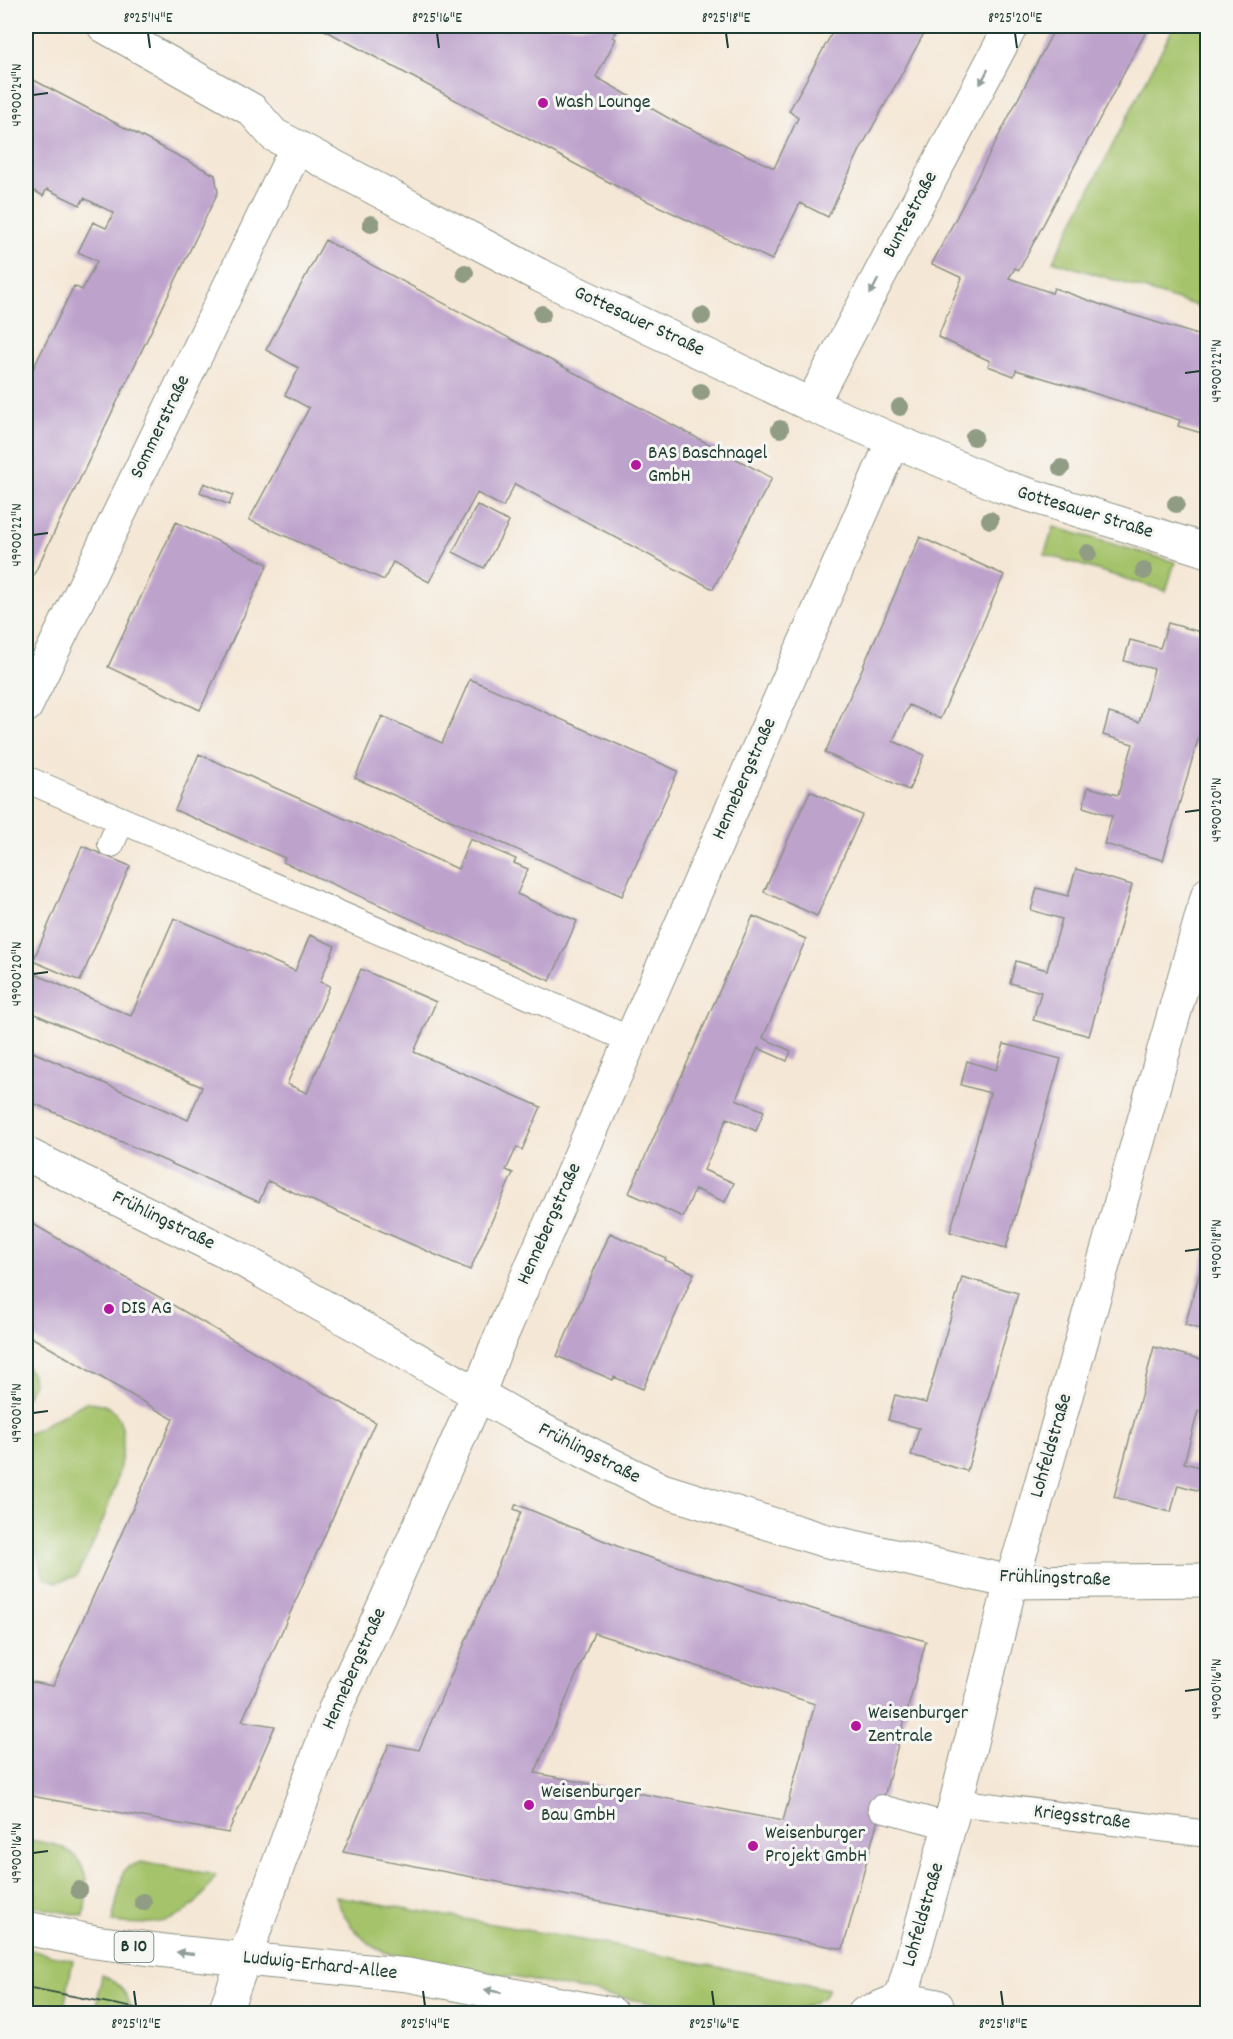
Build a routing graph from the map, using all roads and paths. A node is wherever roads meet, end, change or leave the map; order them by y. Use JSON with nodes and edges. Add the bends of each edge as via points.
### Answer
{"nodes":[{"id":1,"x":104,"y":26,"type":"edge"},
{"id":2,"x":1011,"y":26,"type":"edge"},
{"id":3,"x":143,"y":36,"type":"edge"},
{"id":4,"x":297,"y":147,"type":"junction"},
{"id":5,"x":811,"y":405,"type":"junction"},
{"id":6,"x":893,"y":441,"type":"junction"},
{"id":7,"x":1208,"y":551,"type":"edge"},
{"id":8,"x":26,"y":706,"type":"edge"},
{"id":9,"x":26,"y":779,"type":"edge"},
{"id":10,"x":1208,"y":894,"type":"edge"},
{"id":11,"x":631,"y":1040,"type":"junction"},
{"id":12,"x":26,"y":1154,"type":"edge"},
{"id":13,"x":478,"y":1395,"type":"junction"},
{"id":14,"x":1208,"y":1580,"type":"edge"},
{"id":15,"x":1011,"y":1582,"type":"junction"},
{"id":16,"x":881,"y":1808,"type":"dead end"},
{"id":17,"x":952,"y":1814,"type":"junction"},
{"id":18,"x":1208,"y":1834,"type":"edge"},
{"id":19,"x":26,"y":1928,"type":"edge"},
{"id":20,"x":244,"y":1959,"type":"junction"},
{"id":21,"x":901,"y":1999,"type":"junction"},
{"id":22,"x":937,"y":2006,"type":"dead end"},
{"id":23,"x":224,"y":2013,"type":"edge"},
{"id":24,"x":612,"y":2013,"type":"edge"},
{"id":25,"x":864,"y":2013,"type":"edge"}],
"edges":[{"from":1,"to":3,"type":"street","name":"Gottesauer Straße"},
{"from":2,"to":5,"type":"street","name":"Buntestraße","one_way":true},
{"from":3,"to":4,"type":"street","name":"Gottesauer Straße","via":[[252,110],[274,135]]},
{"from":4,"to":5,"type":"street","name":"Gottesauer Straße","via":[[539,275]]},
{"from":4,"to":8,"type":"street","name":"Sommerstraße"},
{"from":5,"to":6,"type":"street","name":"Gottesauer Straße"},
{"from":6,"to":7,"type":"street","name":"Gottesauer Straße","via":[[1001,486]]},
{"from":6,"to":11,"type":"street","name":"Hennebergstraße"},
{"from":9,"to":11,"type":"lane","via":[[116,833]]},
{"from":10,"to":15,"type":"street","name":"Lohfeldstraße"},
{"from":11,"to":13,"type":"street","name":"Hennebergstraße"},
{"from":12,"to":13,"type":"street","name":"Frühlingstraße","via":[[244,1261]]},
{"from":13,"to":15,"type":"street","name":"Frühlingstraße","via":[[662,1490],[823,1540]]},
{"from":13,"to":20,"type":"street","name":"Hennebergstraße","via":[[335,1708]]},
{"from":14,"to":15,"type":"street","name":"Frühlingstraße"},
{"from":15,"to":17,"type":"street","name":"Lohfeldstraße"},
{"from":16,"to":17,"type":"lane","name":"Kriegsstraße"},
{"from":17,"to":18,"type":"lane","name":"Kriegsstraße"},
{"from":17,"to":21,"type":"street","name":"Lohfeldstraße"},
{"from":20,"to":19,"type":"street","name":"Ludwig-Erhard-Allee","number":"B 10","one_way":true,"via":[[94,1942]]},
{"from":20,"to":23,"type":"street","name":"Hennebergstraße"},
{"from":24,"to":20,"type":"street","name":"Ludwig-Erhard-Allee","number":"B 10","one_way":true,"via":[[408,1975]]},
{"from":21,"to":22,"type":"street"},
{"from":21,"to":25,"type":"street"}]}
